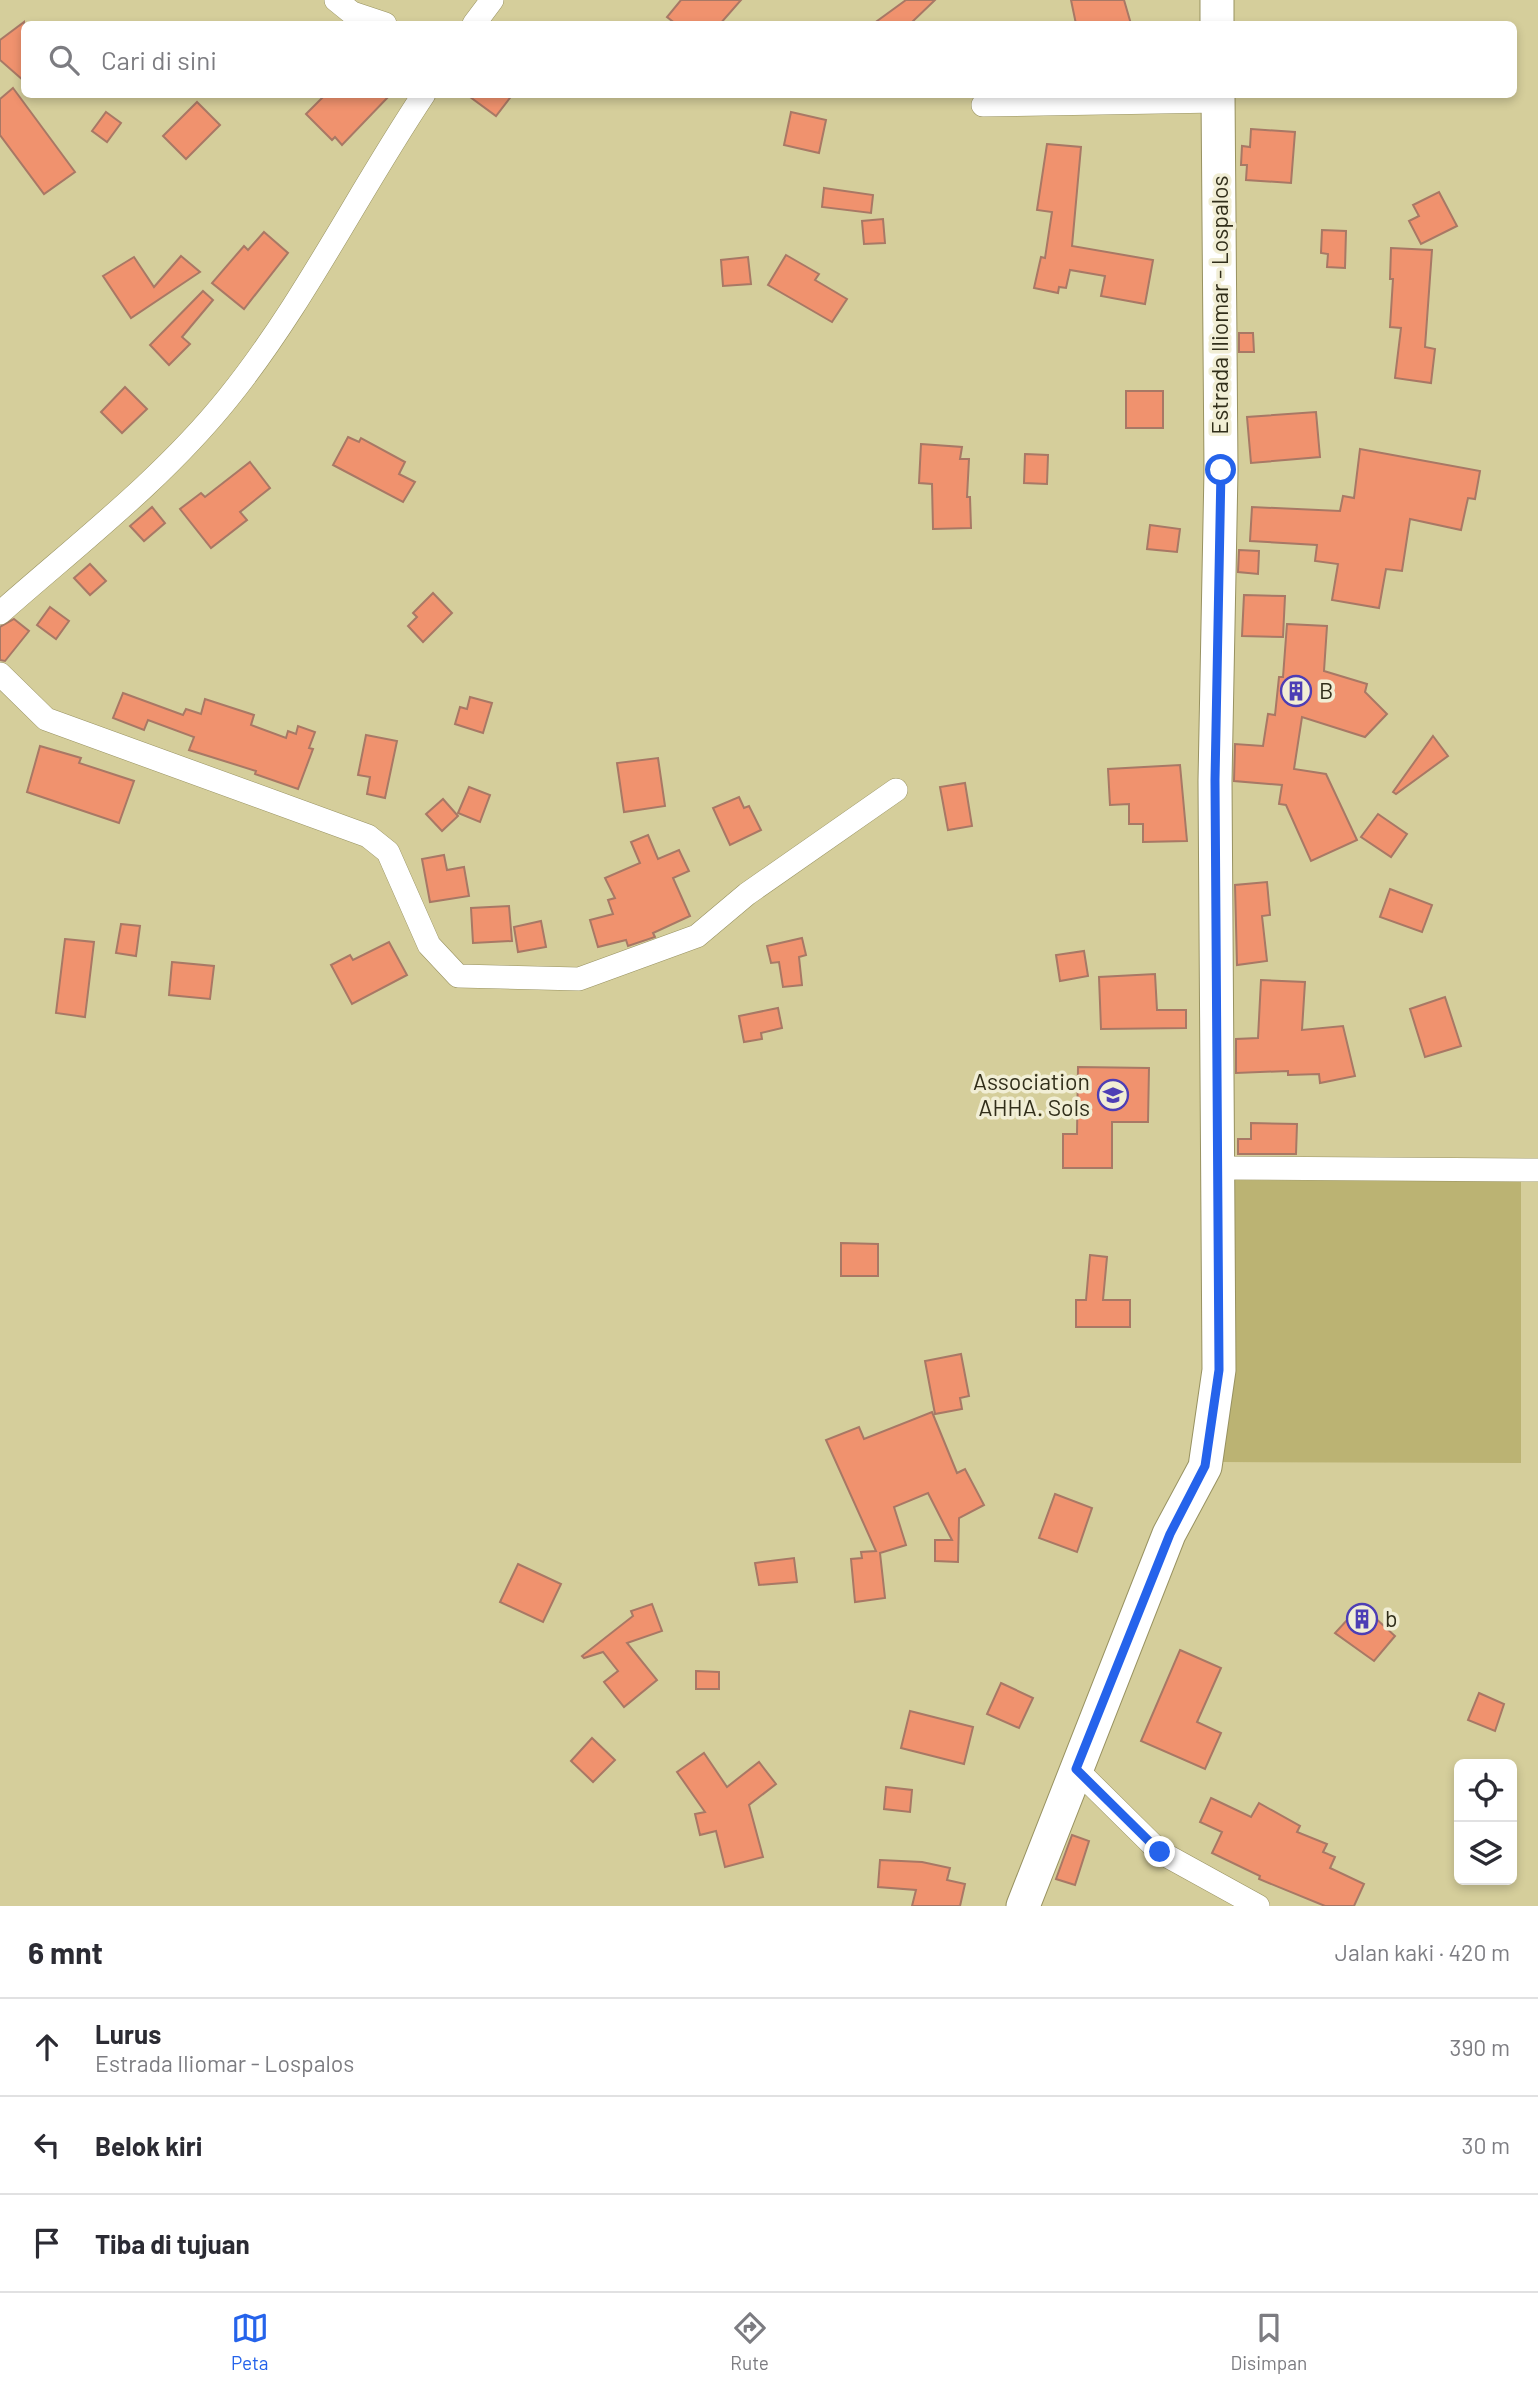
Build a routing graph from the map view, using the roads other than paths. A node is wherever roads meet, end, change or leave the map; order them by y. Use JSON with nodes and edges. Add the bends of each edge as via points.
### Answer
{"nodes":[{"id":1,"x":335,"y":0,"type":"edge"},
{"id":2,"x":492,"y":0,"type":"edge"},
{"id":3,"x":1217,"y":0,"type":"edge"},
{"id":4,"x":376,"y":21,"type":"edge"},
{"id":5,"x":475,"y":21,"type":"edge"},
{"id":6,"x":1217,"y":21,"type":"edge"},
{"id":7,"x":421,"y":98,"type":"edge"},
{"id":8,"x":1218,"y":98,"type":"edge"},
{"id":9,"x":983,"y":105,"type":"dead end"},
{"id":10,"x":0,"y":614,"type":"edge"},
{"id":11,"x":0,"y":674,"type":"edge"},
{"id":12,"x":896,"y":790,"type":"dead end"},
{"id":13,"x":1217,"y":1168,"type":"junction"},
{"id":14,"x":1538,"y":1170,"type":"edge"},
{"id":15,"x":1076,"y":1769,"type":"junction"},
{"id":16,"x":1023,"y":1906,"type":"edge"},
{"id":17,"x":1258,"y":1906,"type":"edge"}],
"edges":[{"from":1,"to":4,"type":"street","via":[[352,13]]},
{"from":2,"to":5,"type":"street"},
{"from":3,"to":6,"type":"street"},
{"from":7,"to":10,"type":"street","via":[[230,397],[194,439]]},
{"from":8,"to":9,"type":"street"},
{"from":8,"to":13,"type":"street","name":"Estrada Iliomar - Lospalos"},
{"from":11,"to":12,"type":"street","via":[[46,719],[368,836],[388,852],[429,945],[458,976],[579,979],[697,936],[747,894]]},
{"from":13,"to":14,"type":"street"},
{"from":13,"to":15,"type":"street","name":"Estrada Iliomar - Lospalos","via":[[1219,1370],[1205,1466],[1170,1534]]},
{"from":15,"to":16,"type":"street","name":"Estrada Iliomar - Lospalos"},
{"from":15,"to":17,"type":"street","via":[[1160,1852]]}]}
